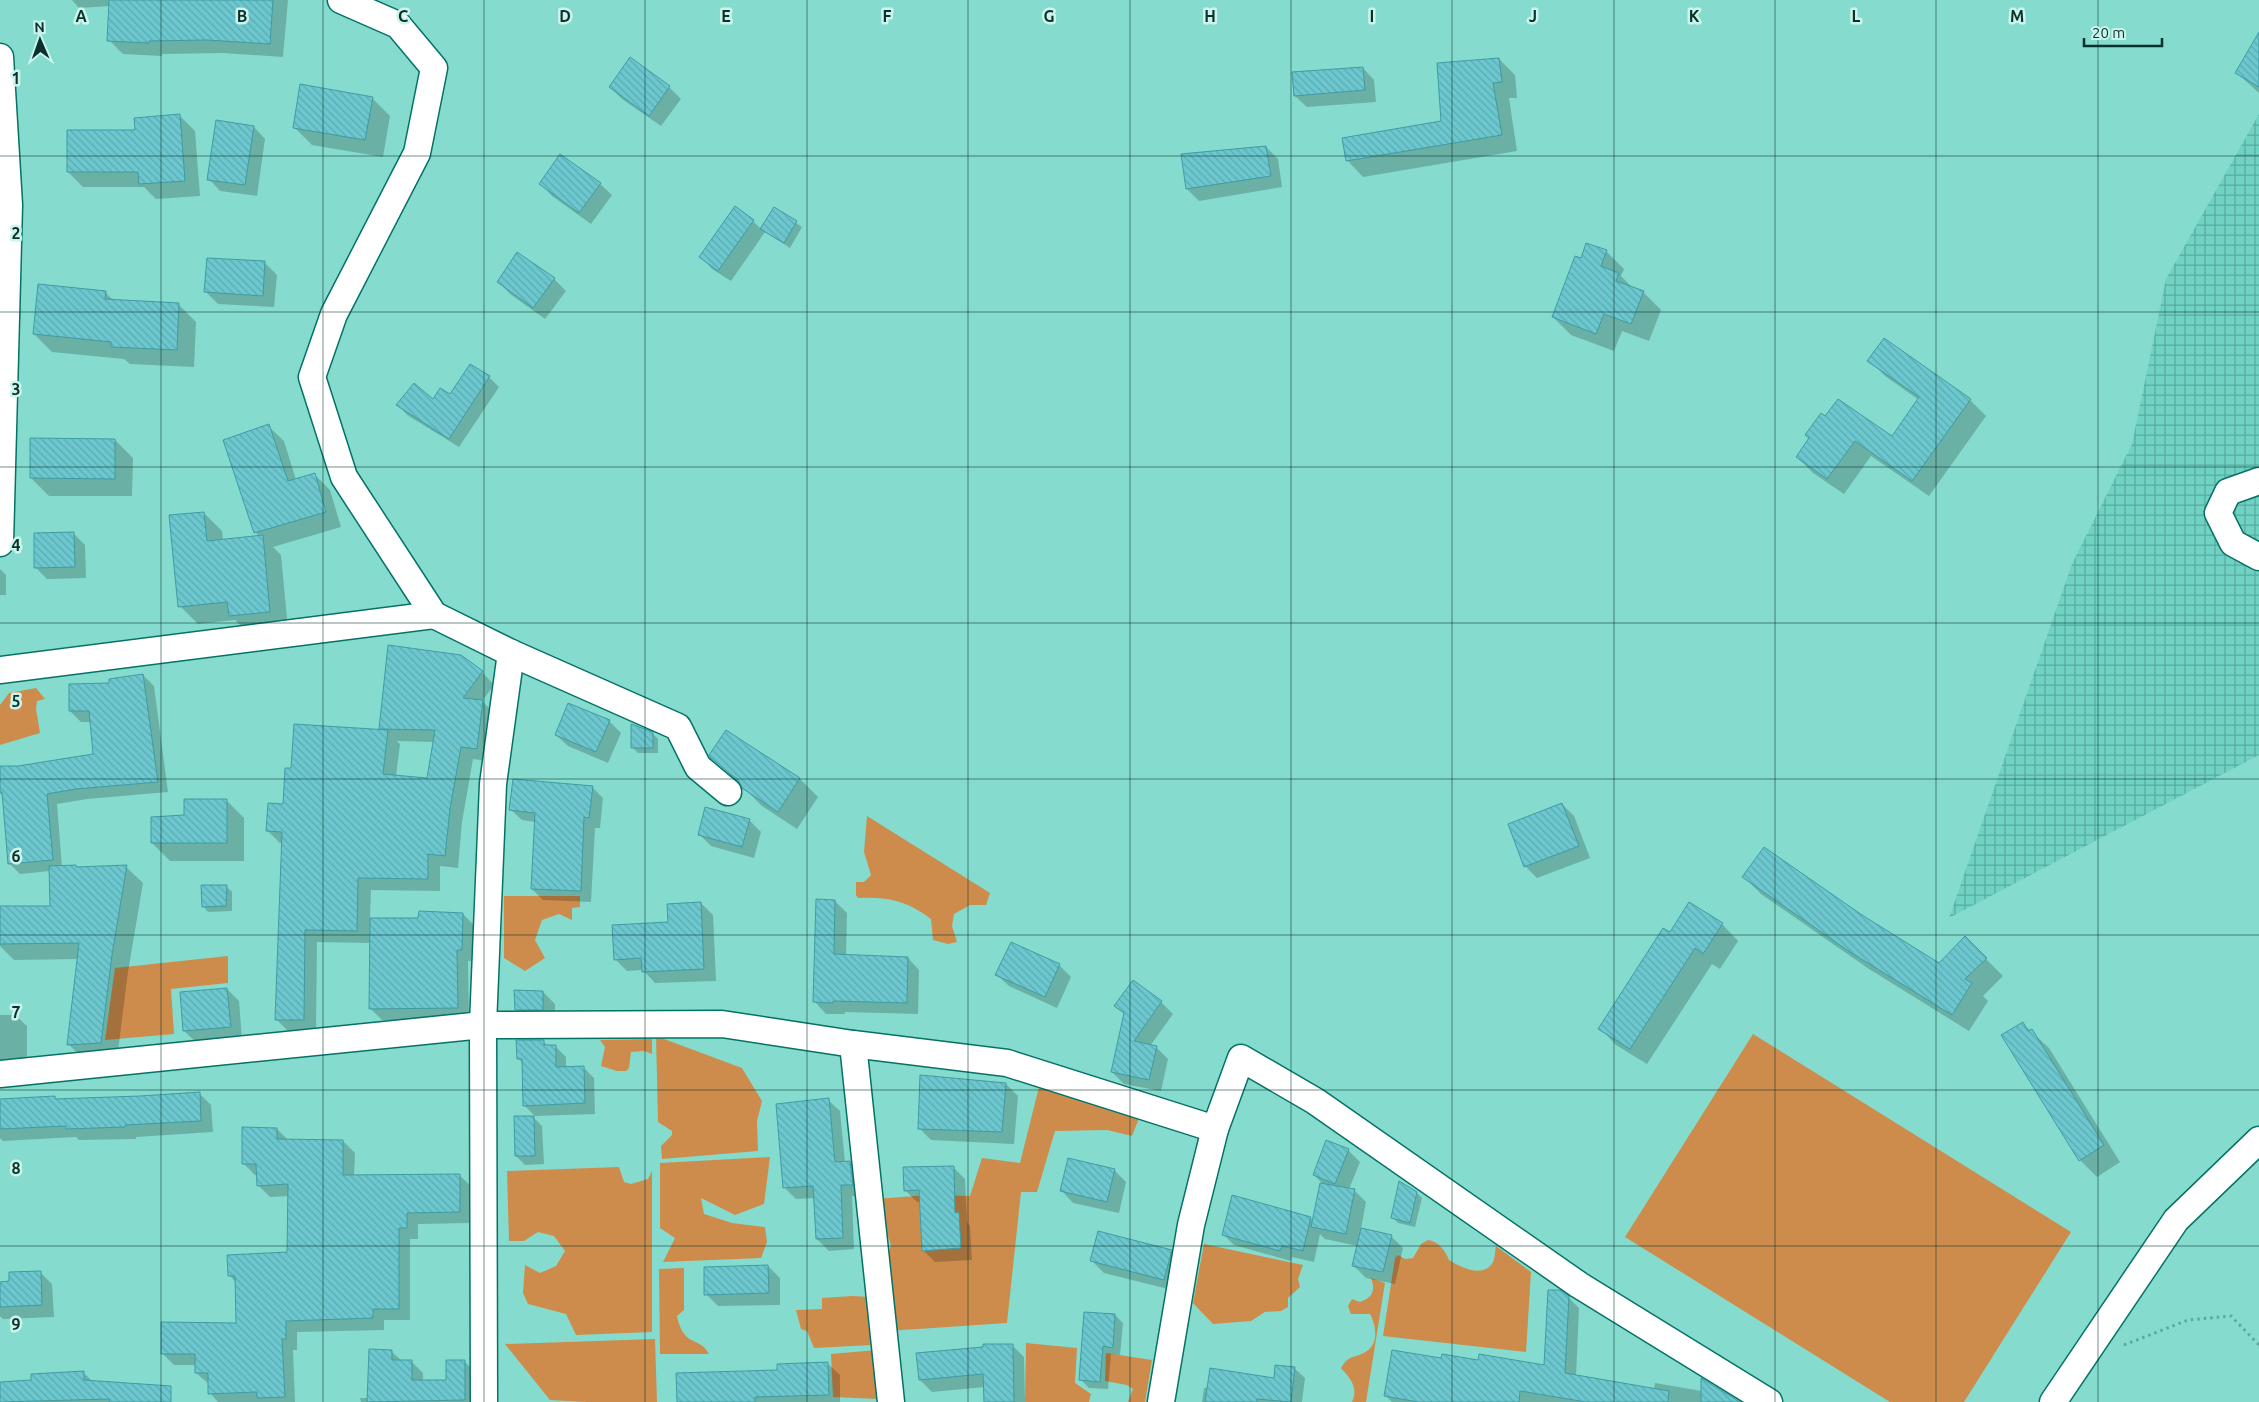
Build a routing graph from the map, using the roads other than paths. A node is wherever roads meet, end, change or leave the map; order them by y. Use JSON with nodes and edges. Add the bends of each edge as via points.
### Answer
{"nodes":[{"id":1,"x":341,"y":0,"type":"edge"},
{"id":2,"x":0,"y":57,"type":"edge"},
{"id":3,"x":2259,"y":481,"type":"edge"},
{"id":4,"x":0,"y":543,"type":"edge"},
{"id":5,"x":2259,"y":557,"type":"edge"},
{"id":6,"x":434,"y":615,"type":"junction"},
{"id":7,"x":511,"y":653,"type":"junction"},
{"id":8,"x":0,"y":670,"type":"edge"},
{"id":9,"x":728,"y":792,"type":"dead end"},
{"id":10,"x":482,"y":1025,"type":"junction"},
{"id":11,"x":854,"y":1044,"type":"junction"},
{"id":12,"x":0,"y":1074,"type":"edge"},
{"id":13,"x":1215,"y":1129,"type":"junction"},
{"id":14,"x":2259,"y":1140,"type":"edge"},
{"id":15,"x":484,"y":1402,"type":"edge"},
{"id":16,"x":891,"y":1402,"type":"edge"},
{"id":17,"x":1161,"y":1402,"type":"edge"},
{"id":18,"x":1769,"y":1402,"type":"edge"},
{"id":19,"x":2053,"y":1402,"type":"edge"}],
"edges":[{"from":1,"to":6,"type":"street","via":[[398,25],[434,68],[417,152],[334,314],[312,377],[344,477]]},
{"from":2,"to":4,"type":"street","via":[[9,205]]},
{"from":3,"to":5,"type":"street","via":[[2228,492],[2218,514],[2234,543]]},
{"from":6,"to":7,"type":"street"},
{"from":6,"to":8,"type":"street"},
{"from":7,"to":9,"type":"street","via":[[678,727],[698,767]]},
{"from":7,"to":10,"type":"street","via":[[494,784]]},
{"from":10,"to":11,"type":"street","via":[[722,1024]]},
{"from":10,"to":12,"type":"street"},
{"from":10,"to":15,"type":"street"},
{"from":11,"to":13,"type":"street","via":[[1007,1063]]},
{"from":11,"to":16,"type":"street"},
{"from":13,"to":17,"type":"street","via":[[1191,1225]]},
{"from":13,"to":18,"type":"street","via":[[1241,1058],[1314,1101],[1579,1285]]},
{"from":14,"to":19,"type":"street","via":[[2176,1220]]}]}
